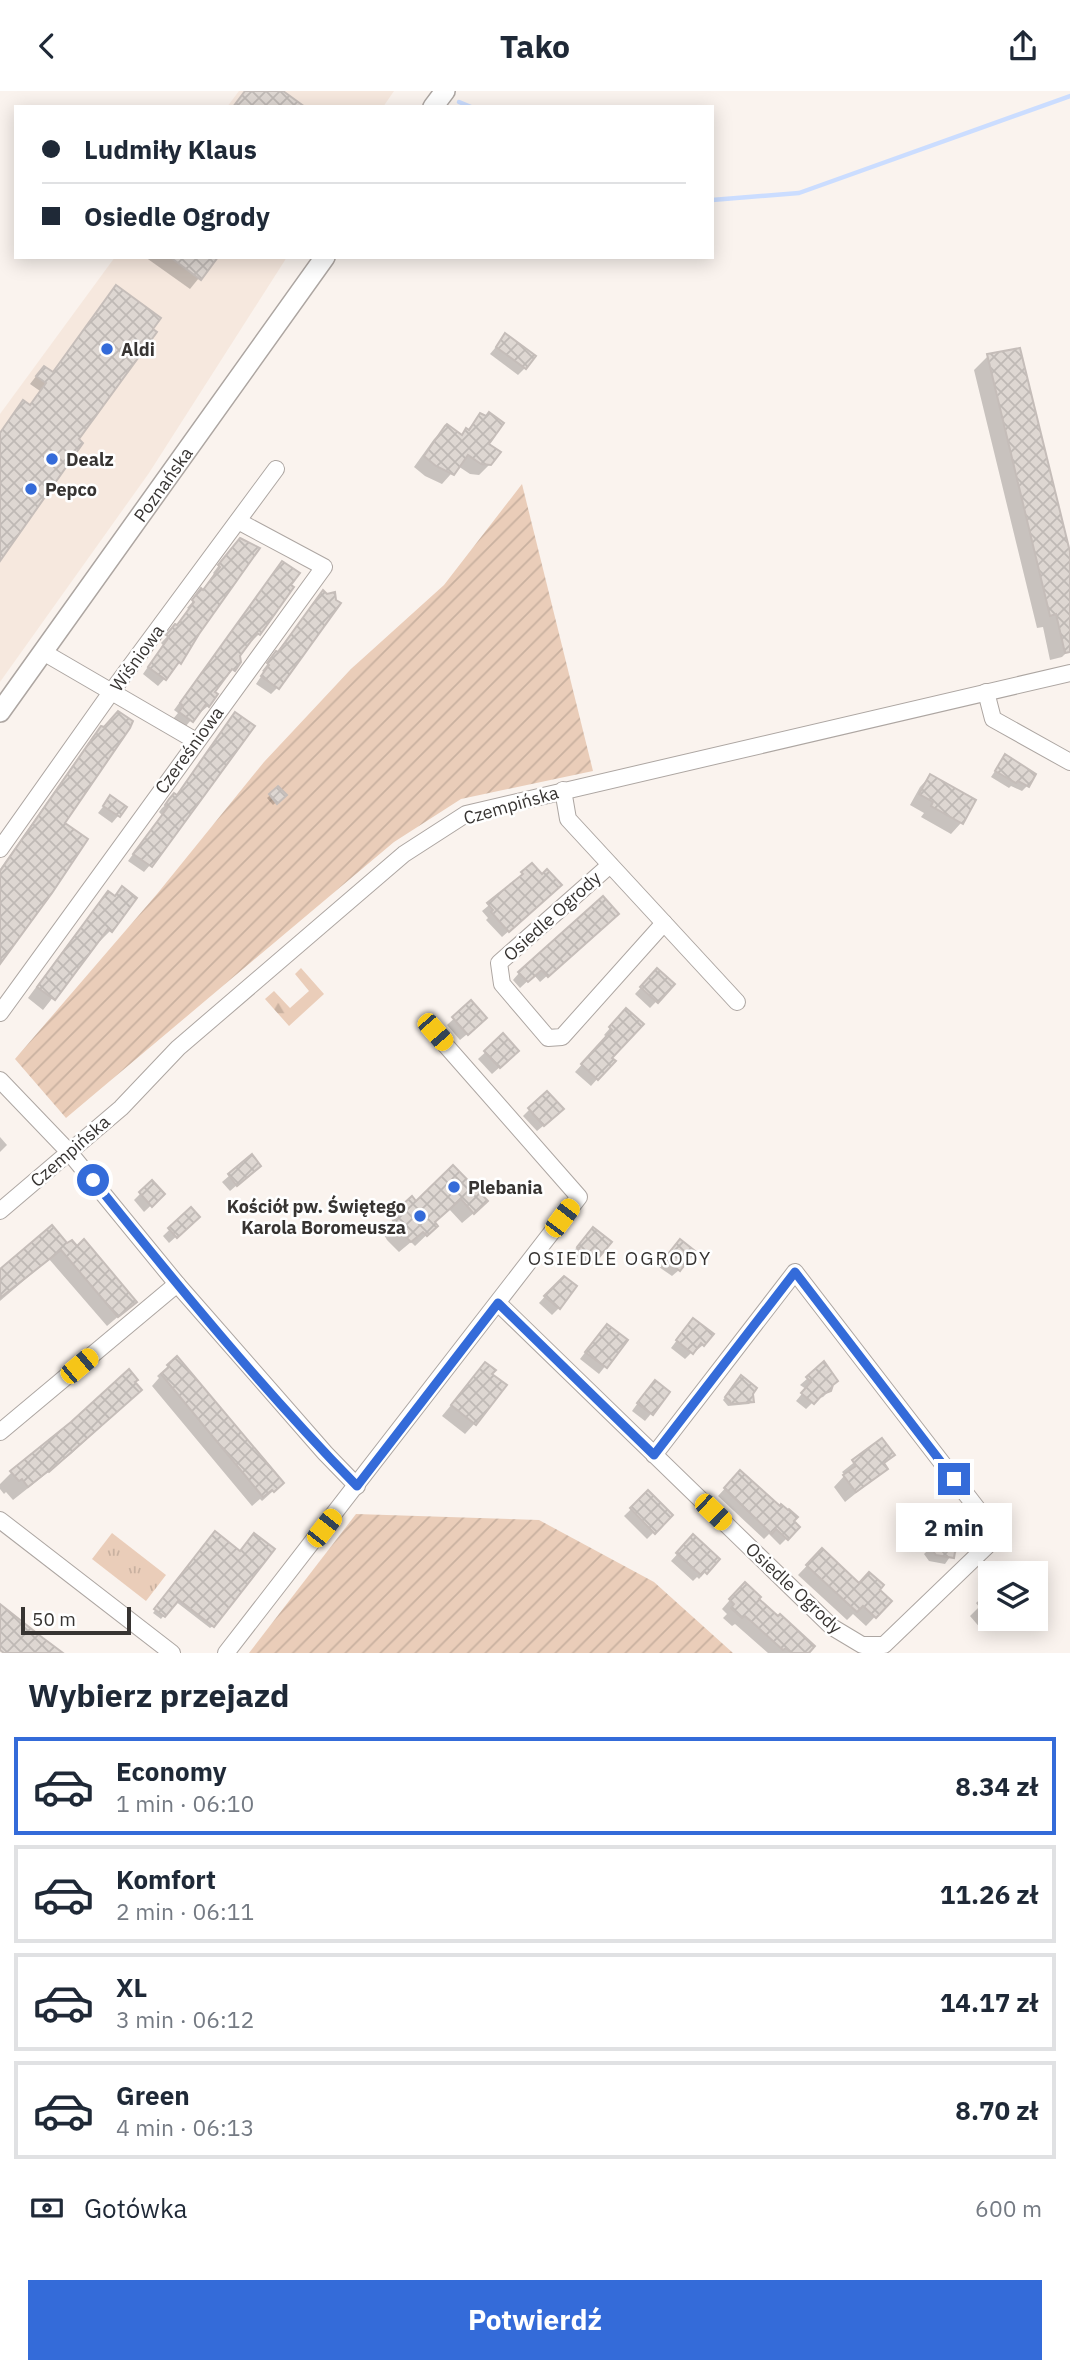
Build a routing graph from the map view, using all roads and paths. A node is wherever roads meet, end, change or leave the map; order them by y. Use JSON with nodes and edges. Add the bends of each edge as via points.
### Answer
{"nodes":[{"id":1,"x":324,"y":259,"type":"edge"},
{"id":2,"x":276,"y":469,"type":"dead end"},
{"id":3,"x":238,"y":521,"type":"junction"},
{"id":4,"x":43,"y":652,"type":"junction"},
{"id":5,"x":1070,"y":673,"type":"edge"},
{"id":6,"x":112,"y":691,"type":"junction"},
{"id":7,"x":986,"y":692,"type":"junction"},
{"id":8,"x":0,"y":712,"type":"edge"},
{"id":9,"x":196,"y":741,"type":"junction"},
{"id":10,"x":1070,"y":762,"type":"edge"},
{"id":11,"x":563,"y":790,"type":"junction"},
{"id":12,"x":0,"y":849,"type":"edge"},
{"id":13,"x":610,"y":865,"type":"junction"},
{"id":14,"x":664,"y":923,"type":"junction"},
{"id":15,"x":737,"y":1002,"type":"dead end"},
{"id":16,"x":0,"y":1013,"type":"edge"},
{"id":17,"x":435,"y":1032,"type":"dead end"},
{"id":18,"x":0,"y":1080,"type":"edge"},
{"id":19,"x":69,"y":1152,"type":"junction"},
{"id":20,"x":0,"y":1211,"type":"edge"},
{"id":21,"x":177,"y":1284,"type":"junction"},
{"id":22,"x":498,"y":1303,"type":"junction"},
{"id":23,"x":0,"y":1432,"type":"edge"},
{"id":24,"x":654,"y":1455,"type":"junction"},
{"id":25,"x":357,"y":1486,"type":"junction"},
{"id":26,"x":0,"y":1520,"type":"edge"},
{"id":27,"x":172,"y":1653,"type":"edge"},
{"id":28,"x":226,"y":1653,"type":"edge"}],
"edges":[{"from":1,"to":4,"type":"street","name":"Poznańska"},
{"from":2,"to":3,"type":"street","name":"Wiśniowa"},
{"from":3,"to":6,"type":"street","name":"Wiśniowa"},
{"from":3,"to":9,"type":"street","name":"Czereśniowa","via":[[324,567]]},
{"from":4,"to":6,"type":"street"},
{"from":4,"to":8,"type":"street","name":"Poznańska"},
{"from":5,"to":7,"type":"street","name":"Czempińska"},
{"from":6,"to":9,"type":"street"},
{"from":6,"to":12,"type":"street","name":"Wiśniowa"},
{"from":7,"to":10,"type":"street","via":[[993,719]]},
{"from":7,"to":11,"type":"street","name":"Czempińska"},
{"from":9,"to":16,"type":"street","name":"Czereśniowa"},
{"from":11,"to":13,"type":"street","name":"Osiedle Ogrody","via":[[568,819]]},
{"from":11,"to":19,"type":"street","name":"Czempińska","via":[[466,814],[404,854],[178,1048],[121,1108]]},
{"from":13,"to":14,"type":"street","name":"Osiedle Ogrody"},
{"from":13,"to":14,"type":"street","name":"Osiedle Ogrody","via":[[499,963],[502,984],[548,1038],[562,1037]]},
{"from":14,"to":15,"type":"street","name":"Osiedle Ogrody"},
{"from":17,"to":22,"type":"street","via":[[579,1197]]},
{"from":18,"to":19,"type":"street"},
{"from":19,"to":20,"type":"street","name":"Czempińska"},
{"from":19,"to":21,"type":"street"},
{"from":21,"to":23,"type":"street"},
{"from":21,"to":25,"type":"street"},
{"from":22,"to":24,"type":"street","name":"Osiedle Ogrody"},
{"from":22,"to":25,"type":"street"},
{"from":24,"to":24,"type":"street","name":"Osiedle Ogrody","via":[[832,1627],[862,1645],[884,1645],[988,1545],[986,1520],[795,1272]]},
{"from":25,"to":28,"type":"street"},
{"from":26,"to":27,"type":"street"}]}
